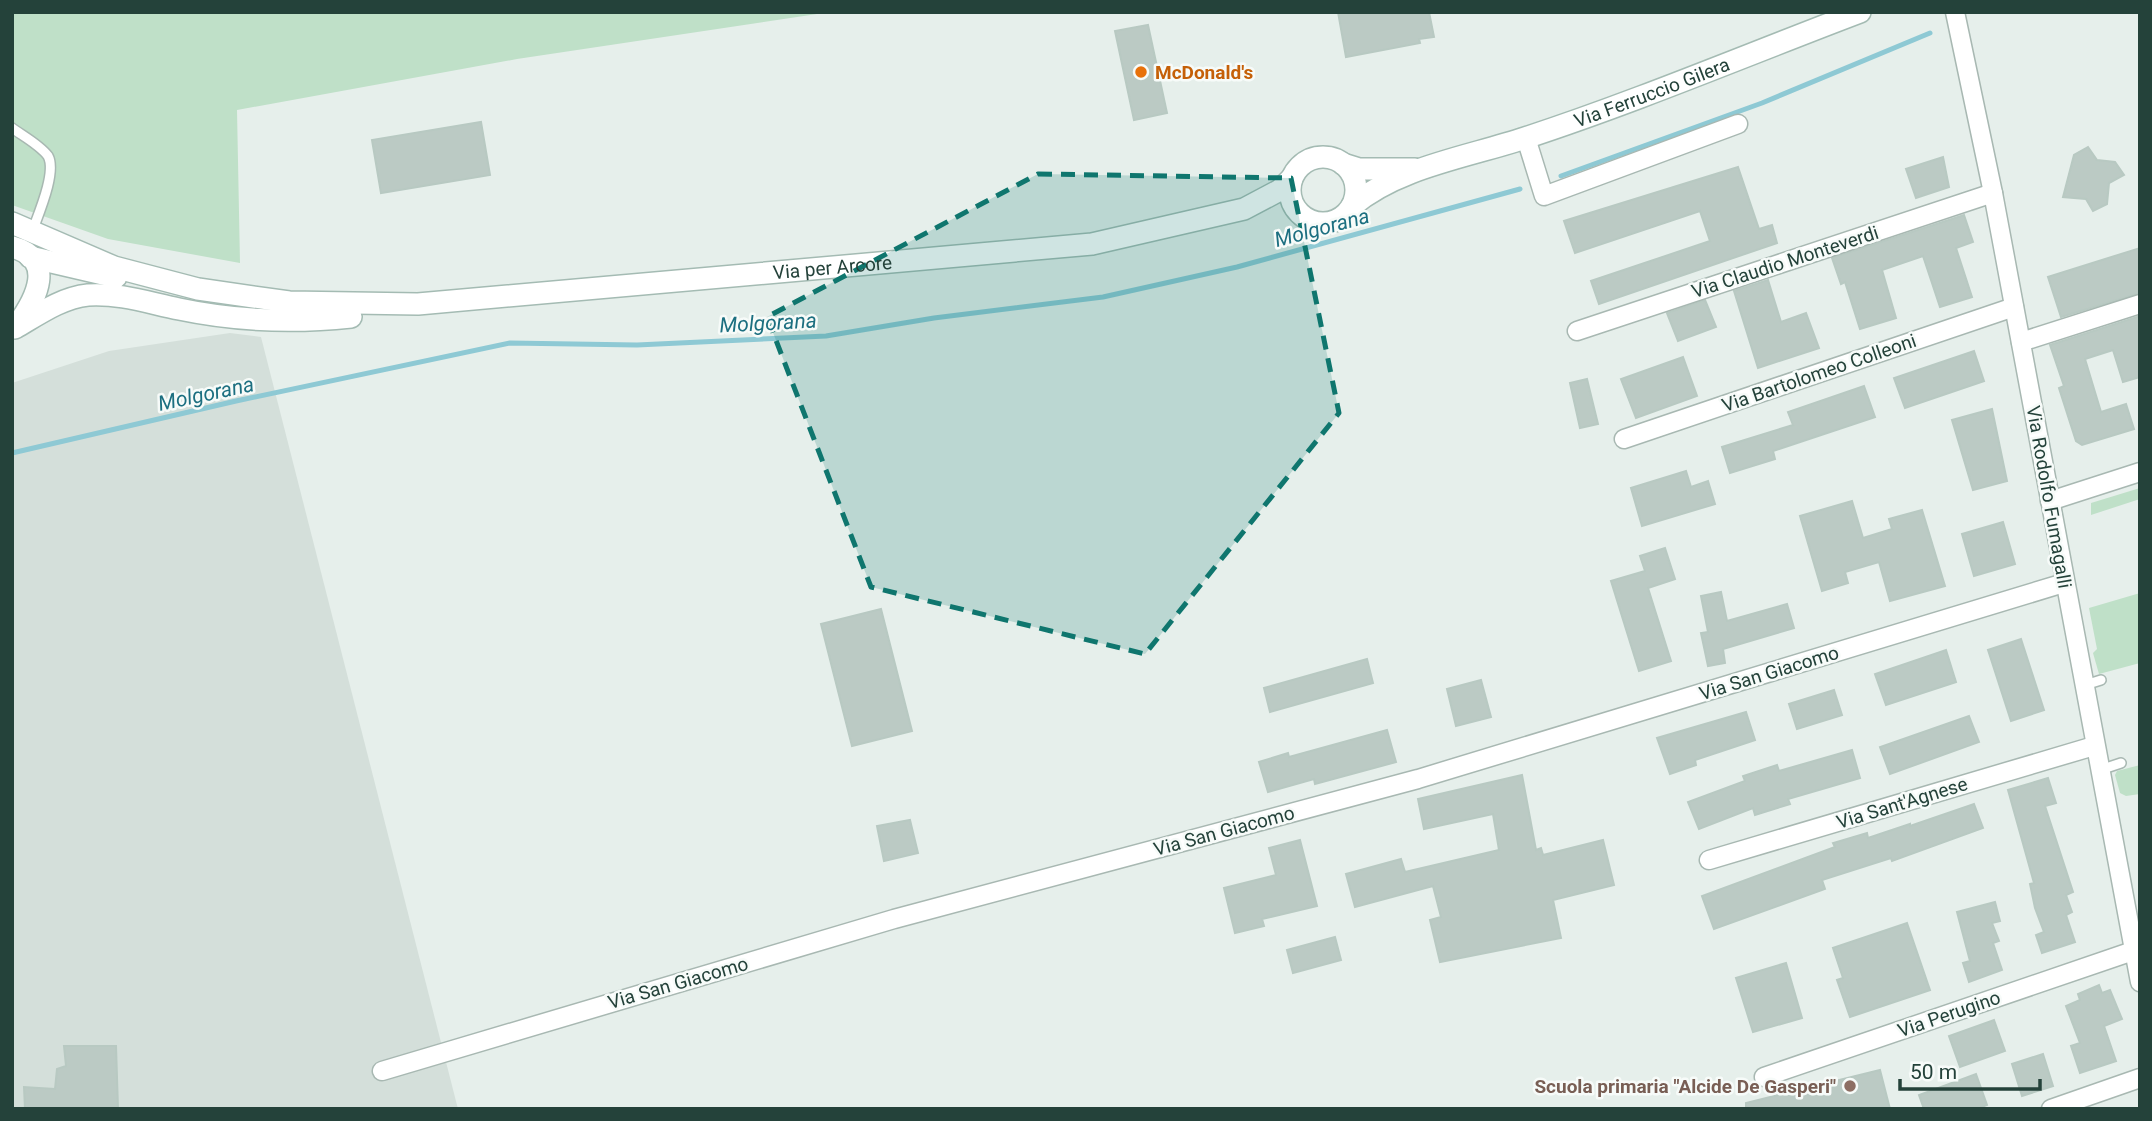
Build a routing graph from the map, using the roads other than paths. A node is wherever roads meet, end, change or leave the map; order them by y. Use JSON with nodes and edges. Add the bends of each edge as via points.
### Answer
{"nodes":[{"id":1,"x":1860,"y":12,"type":"edge"},
{"id":2,"x":1955,"y":12,"type":"edge"},
{"id":3,"x":1738,"y":124,"type":"dead end"},
{"id":4,"x":12,"y":128,"type":"edge"},
{"id":5,"x":1526,"y":138,"type":"junction"},
{"id":6,"x":1343,"y":164,"type":"junction"},
{"id":7,"x":1433,"y":166,"type":"junction"},
{"id":8,"x":1292,"y":178,"type":"junction"},
{"id":9,"x":1993,"y":193,"type":"junction"},
{"id":10,"x":1352,"y":206,"type":"junction"},
{"id":11,"x":1244,"y":209,"type":"junction"},
{"id":12,"x":1299,"y":213,"type":"junction"},
{"id":13,"x":22,"y":228,"type":"edge"},
{"id":14,"x":21,"y":252,"type":"edge"},
{"id":15,"x":198,"y":289,"type":"junction"},
{"id":16,"x":418,"y":304,"type":"junction"},
{"id":17,"x":2140,"y":304,"type":"edge"},
{"id":18,"x":2014,"y":307,"type":"junction"},
{"id":19,"x":14,"y":329,"type":"edge"},
{"id":20,"x":1577,"y":331,"type":"dead end"},
{"id":21,"x":2021,"y":342,"type":"junction"},
{"id":22,"x":1624,"y":439,"type":"dead end"},
{"id":23,"x":2140,"y":472,"type":"edge"},
{"id":24,"x":2050,"y":501,"type":"junction"},
{"id":25,"x":2064,"y":583,"type":"junction"},
{"id":26,"x":2101,"y":680,"type":"dead end"},
{"id":27,"x":2083,"y":685,"type":"junction"},
{"id":28,"x":2094,"y":746,"type":"junction"},
{"id":29,"x":2121,"y":763,"type":"dead end"},
{"id":30,"x":2100,"y":769,"type":"junction"},
{"id":31,"x":1709,"y":860,"type":"dead end"},
{"id":32,"x":2133,"y":951,"type":"junction"},
{"id":33,"x":2140,"y":982,"type":"edge"},
{"id":34,"x":382,"y":1071,"type":"dead end"},
{"id":35,"x":1764,"y":1077,"type":"dead end"},
{"id":36,"x":2140,"y":1078,"type":"edge"},
{"id":37,"x":2051,"y":1109,"type":"edge"}],
"edges":[{"from":1,"to":5,"type":"main road","name":"Via Ferruccio Gilera"},
{"from":2,"to":9,"type":"street","name":"Via Rodolfo Fumagalli"},
{"from":3,"to":5,"type":"street","via":[[1544,197]]},
{"from":4,"to":13,"type":"lane","via":[[45,153],[50,163],[44,198]]},
{"from":5,"to":7,"type":"main road","name":"Via Ferruccio Gilera"},
{"from":6,"to":7,"type":"main road","name":"Via Ferruccio Gilera","via":[[1359,169]]},
{"from":6,"to":8,"type":"main road","name":"Via Ferruccio Gilera","via":[[1314,159]]},
{"from":6,"to":10,"type":"main road","via":[[1354,180]]},
{"from":7,"to":10,"type":"main road","name":"Via Ferruccio Gilera","via":[[1368,192]]},
{"from":8,"to":11,"type":"main road","name":"Via per Arcore","via":[[1280,190]]},
{"from":8,"to":12,"type":"main road","via":[[1291,198]]},
{"from":9,"to":18,"type":"street","name":"Via Rodolfo Fumagalli"},
{"from":9,"to":20,"type":"street","name":"Via Claudio Monteverdi"},
{"from":10,"to":12,"type":"main road","name":"Via Ferruccio Gilera","via":[[1332,222],[1314,222]]},
{"from":11,"to":12,"type":"main road","name":"Via per Arcore"},
{"from":11,"to":16,"type":"main road","name":"Via per Arcore","via":[[1092,244]]},
{"from":13,"to":15,"type":"main road","via":[[114,267]]},
{"from":14,"to":15,"type":"main road","via":[[107,276]]},
{"from":14,"to":19,"type":"main road","via":[[40,276],[39,288]]},
{"from":15,"to":16,"type":"main road","via":[[289,303]]},
{"from":16,"to":19,"type":"main road","via":[[378,314],[278,321],[87,295],[63,301]]},
{"from":17,"to":21,"type":"street"},
{"from":18,"to":21,"type":"street","name":"Via Rodolfo Fumagalli"},
{"from":18,"to":22,"type":"street","name":"Via Bartolomeo Colleoni"},
{"from":21,"to":24,"type":"street","name":"Via Rodolfo Fumagalli"},
{"from":23,"to":24,"type":"street"},
{"from":24,"to":25,"type":"street","name":"Via Rodolfo Fumagalli"},
{"from":25,"to":27,"type":"street","name":"Via Rodolfo Fumagalli"},
{"from":25,"to":34,"type":"street","name":"Via San Giacomo","via":[[1418,779],[894,919]]},
{"from":26,"to":27,"type":"lane"},
{"from":27,"to":28,"type":"street","name":"Via Rodolfo Fumagalli"},
{"from":28,"to":30,"type":"street","name":"Via Rodolfo Fumagalli"},
{"from":28,"to":31,"type":"street","name":"Via Sant'Agnese"},
{"from":29,"to":30,"type":"lane"},
{"from":30,"to":32,"type":"street","name":"Via Rodolfo Fumagalli"},
{"from":32,"to":33,"type":"street","name":"Via Rodolfo Fumagalli"},
{"from":32,"to":35,"type":"street","name":"Via Perugino"},
{"from":36,"to":37,"type":"street"}]}
